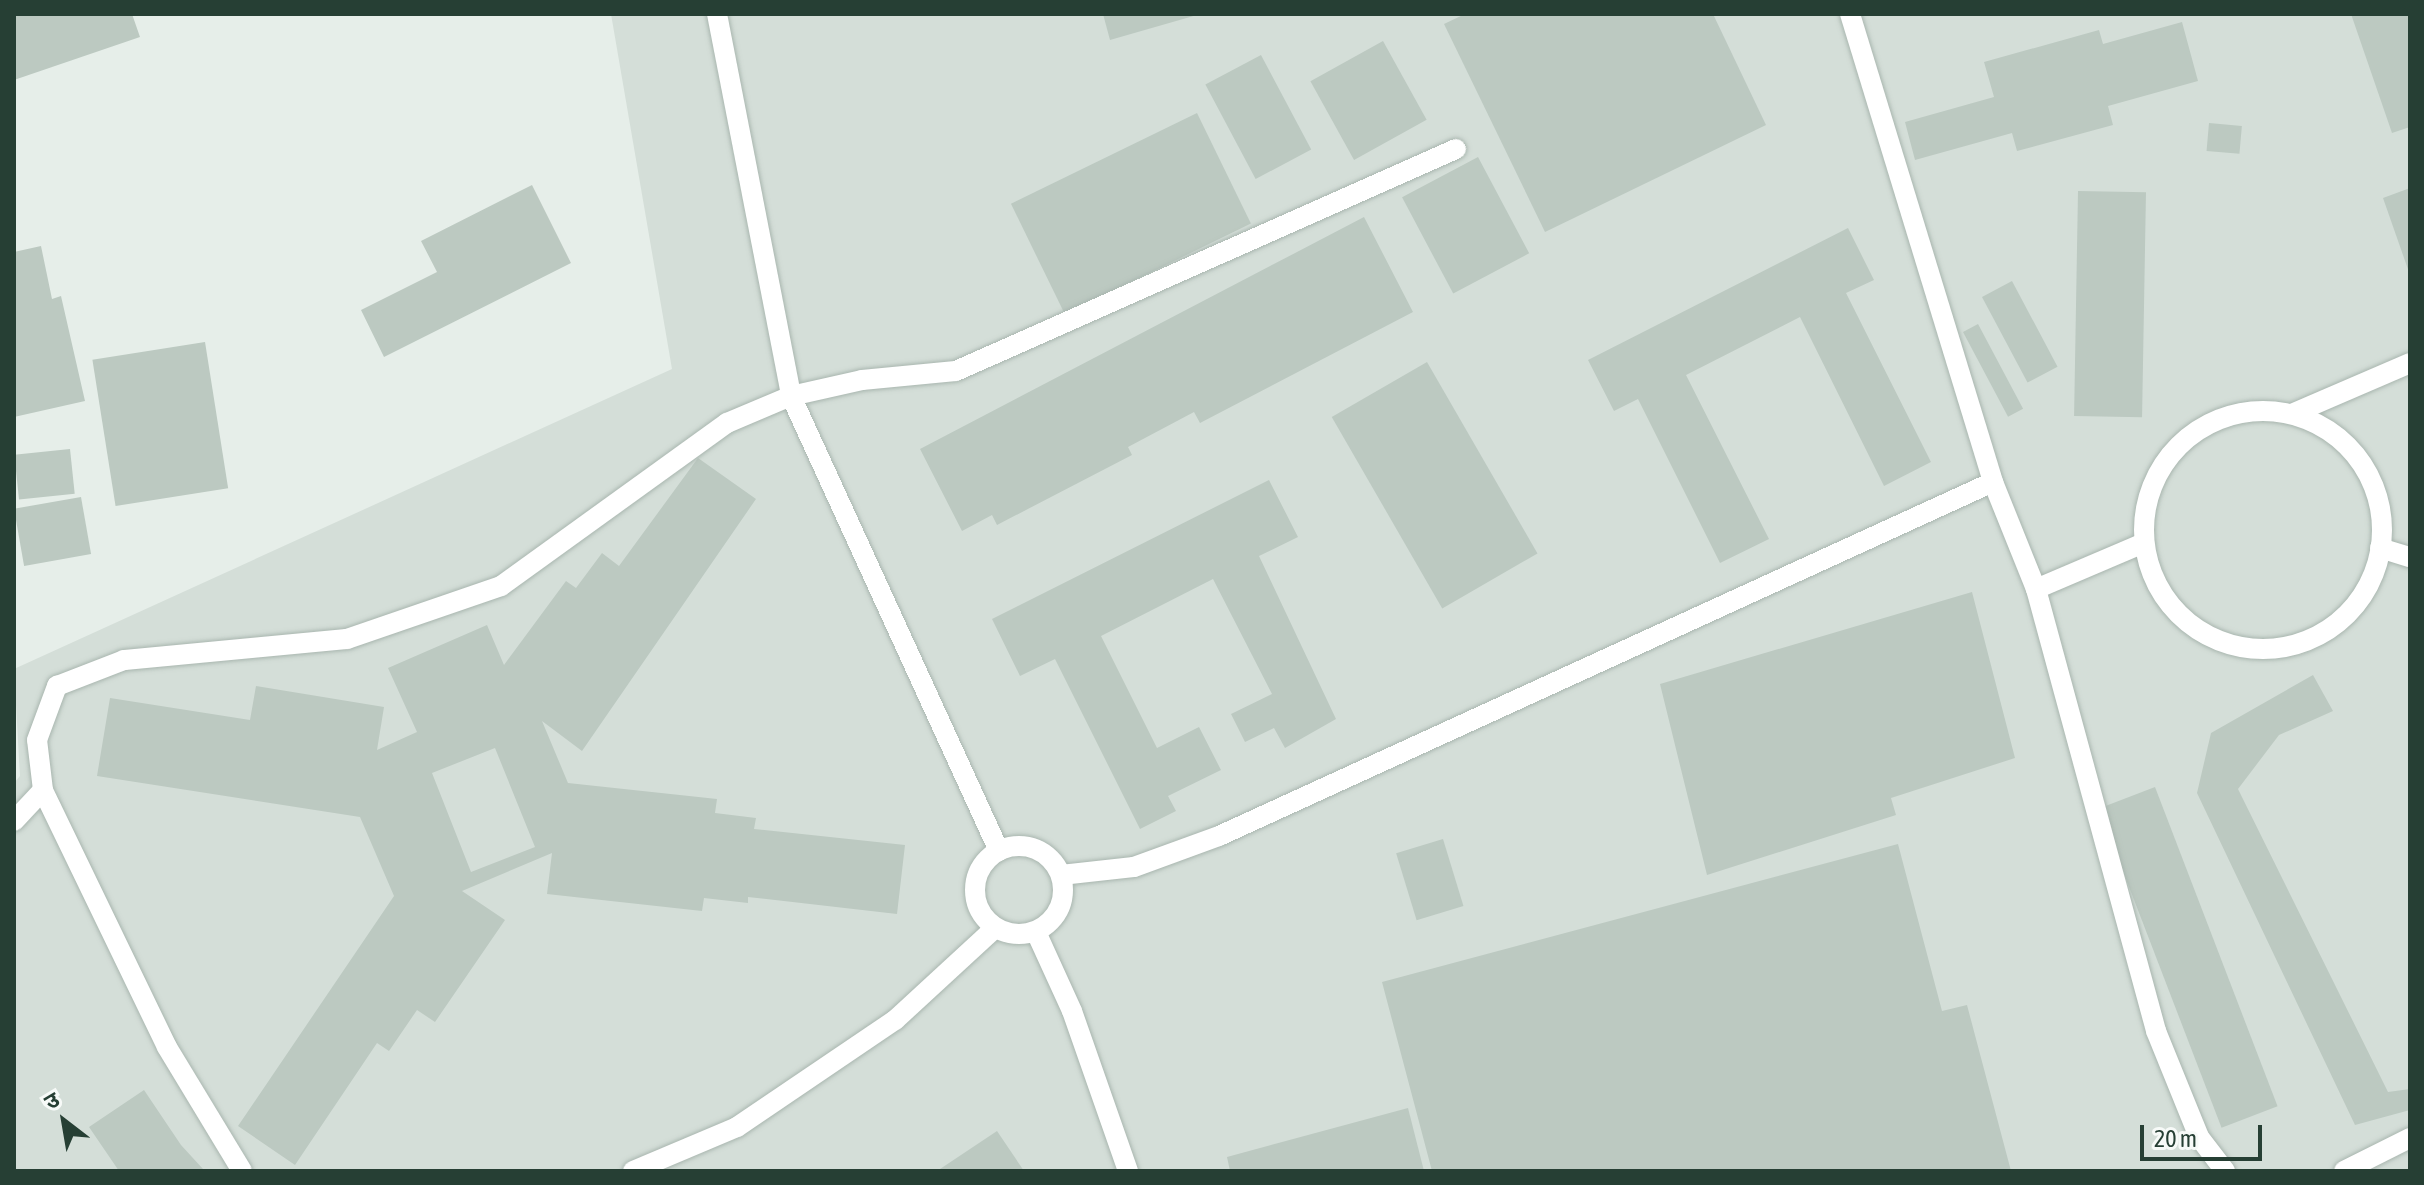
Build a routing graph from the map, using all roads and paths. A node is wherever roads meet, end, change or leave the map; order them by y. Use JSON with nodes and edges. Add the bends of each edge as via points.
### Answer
{"nodes":[{"id":1,"x":717,"y":14,"type":"edge"},
{"id":2,"x":1850,"y":14,"type":"edge"},
{"id":3,"x":1456,"y":149,"type":"dead end"},
{"id":4,"x":2410,"y":363,"type":"edge"},
{"id":5,"x":791,"y":396,"type":"junction"},
{"id":6,"x":2294,"y":413,"type":"junction"},
{"id":7,"x":1993,"y":482,"type":"junction"},
{"id":8,"x":2144,"y":543,"type":"junction"},
{"id":9,"x":2380,"y":548,"type":"junction"},
{"id":10,"x":2410,"y":557,"type":"edge"},
{"id":11,"x":2036,"y":589,"type":"junction"},
{"id":12,"x":43,"y":790,"type":"junction"},
{"id":13,"x":14,"y":821,"type":"edge"},
{"id":14,"x":999,"y":851,"type":"junction"},
{"id":15,"x":1061,"y":875,"type":"junction"},
{"id":16,"x":995,"y":928,"type":"junction"},
{"id":17,"x":1036,"y":932,"type":"junction"},
{"id":18,"x":2410,"y":1138,"type":"edge"},
{"id":19,"x":242,"y":1171,"type":"edge"},
{"id":20,"x":633,"y":1171,"type":"edge"},
{"id":21,"x":1128,"y":1171,"type":"edge"},
{"id":22,"x":2225,"y":1171,"type":"edge"},
{"id":23,"x":2344,"y":1171,"type":"edge"}],
"edges":[{"from":1,"to":5,"type":"lane"},
{"from":2,"to":7,"type":"lane"},
{"from":3,"to":5,"type":"lane","via":[[956,371]]},
{"from":4,"to":6,"type":"lane"},
{"from":5,"to":12,"type":"lane","via":[[699,440],[501,586],[347,639],[124,660],[57,686],[37,740]]},
{"from":5,"to":14,"type":"lane"},
{"from":6,"to":8,"type":"lane","via":[[2256,410],[2217,419],[2185,439],[2160,469],[2146,505]]},
{"from":6,"to":9,"type":"lane","via":[[2329,429],[2358,455],[2376,489]]},
{"from":7,"to":11,"type":"lane"},
{"from":7,"to":15,"type":"lane","via":[[1219,836],[1134,867]]},
{"from":8,"to":9,"type":"lane","via":[[2155,582],[2178,615],[2211,638],[2250,649],[2291,646],[2328,630],[2358,603]]},
{"from":8,"to":11,"type":"lane"},
{"from":9,"to":10,"type":"lane"},
{"from":11,"to":22,"type":"lane","via":[[2156,1031],[2199,1137]]},
{"from":12,"to":13,"type":"lane"},
{"from":12,"to":19,"type":"lane","via":[[167,1047]]},
{"from":14,"to":15,"type":"lane","via":[[1035,848]]},
{"from":14,"to":16,"type":"lane","via":[[982,866],[975,893]]},
{"from":15,"to":17,"type":"lane","via":[[1058,912]]},
{"from":16,"to":17,"type":"lane"},
{"from":16,"to":20,"type":"lane","via":[[895,1020],[750,1118]]},
{"from":17,"to":21,"type":"lane","via":[[1072,1011]]},
{"from":18,"to":23,"type":"lane"}]}
